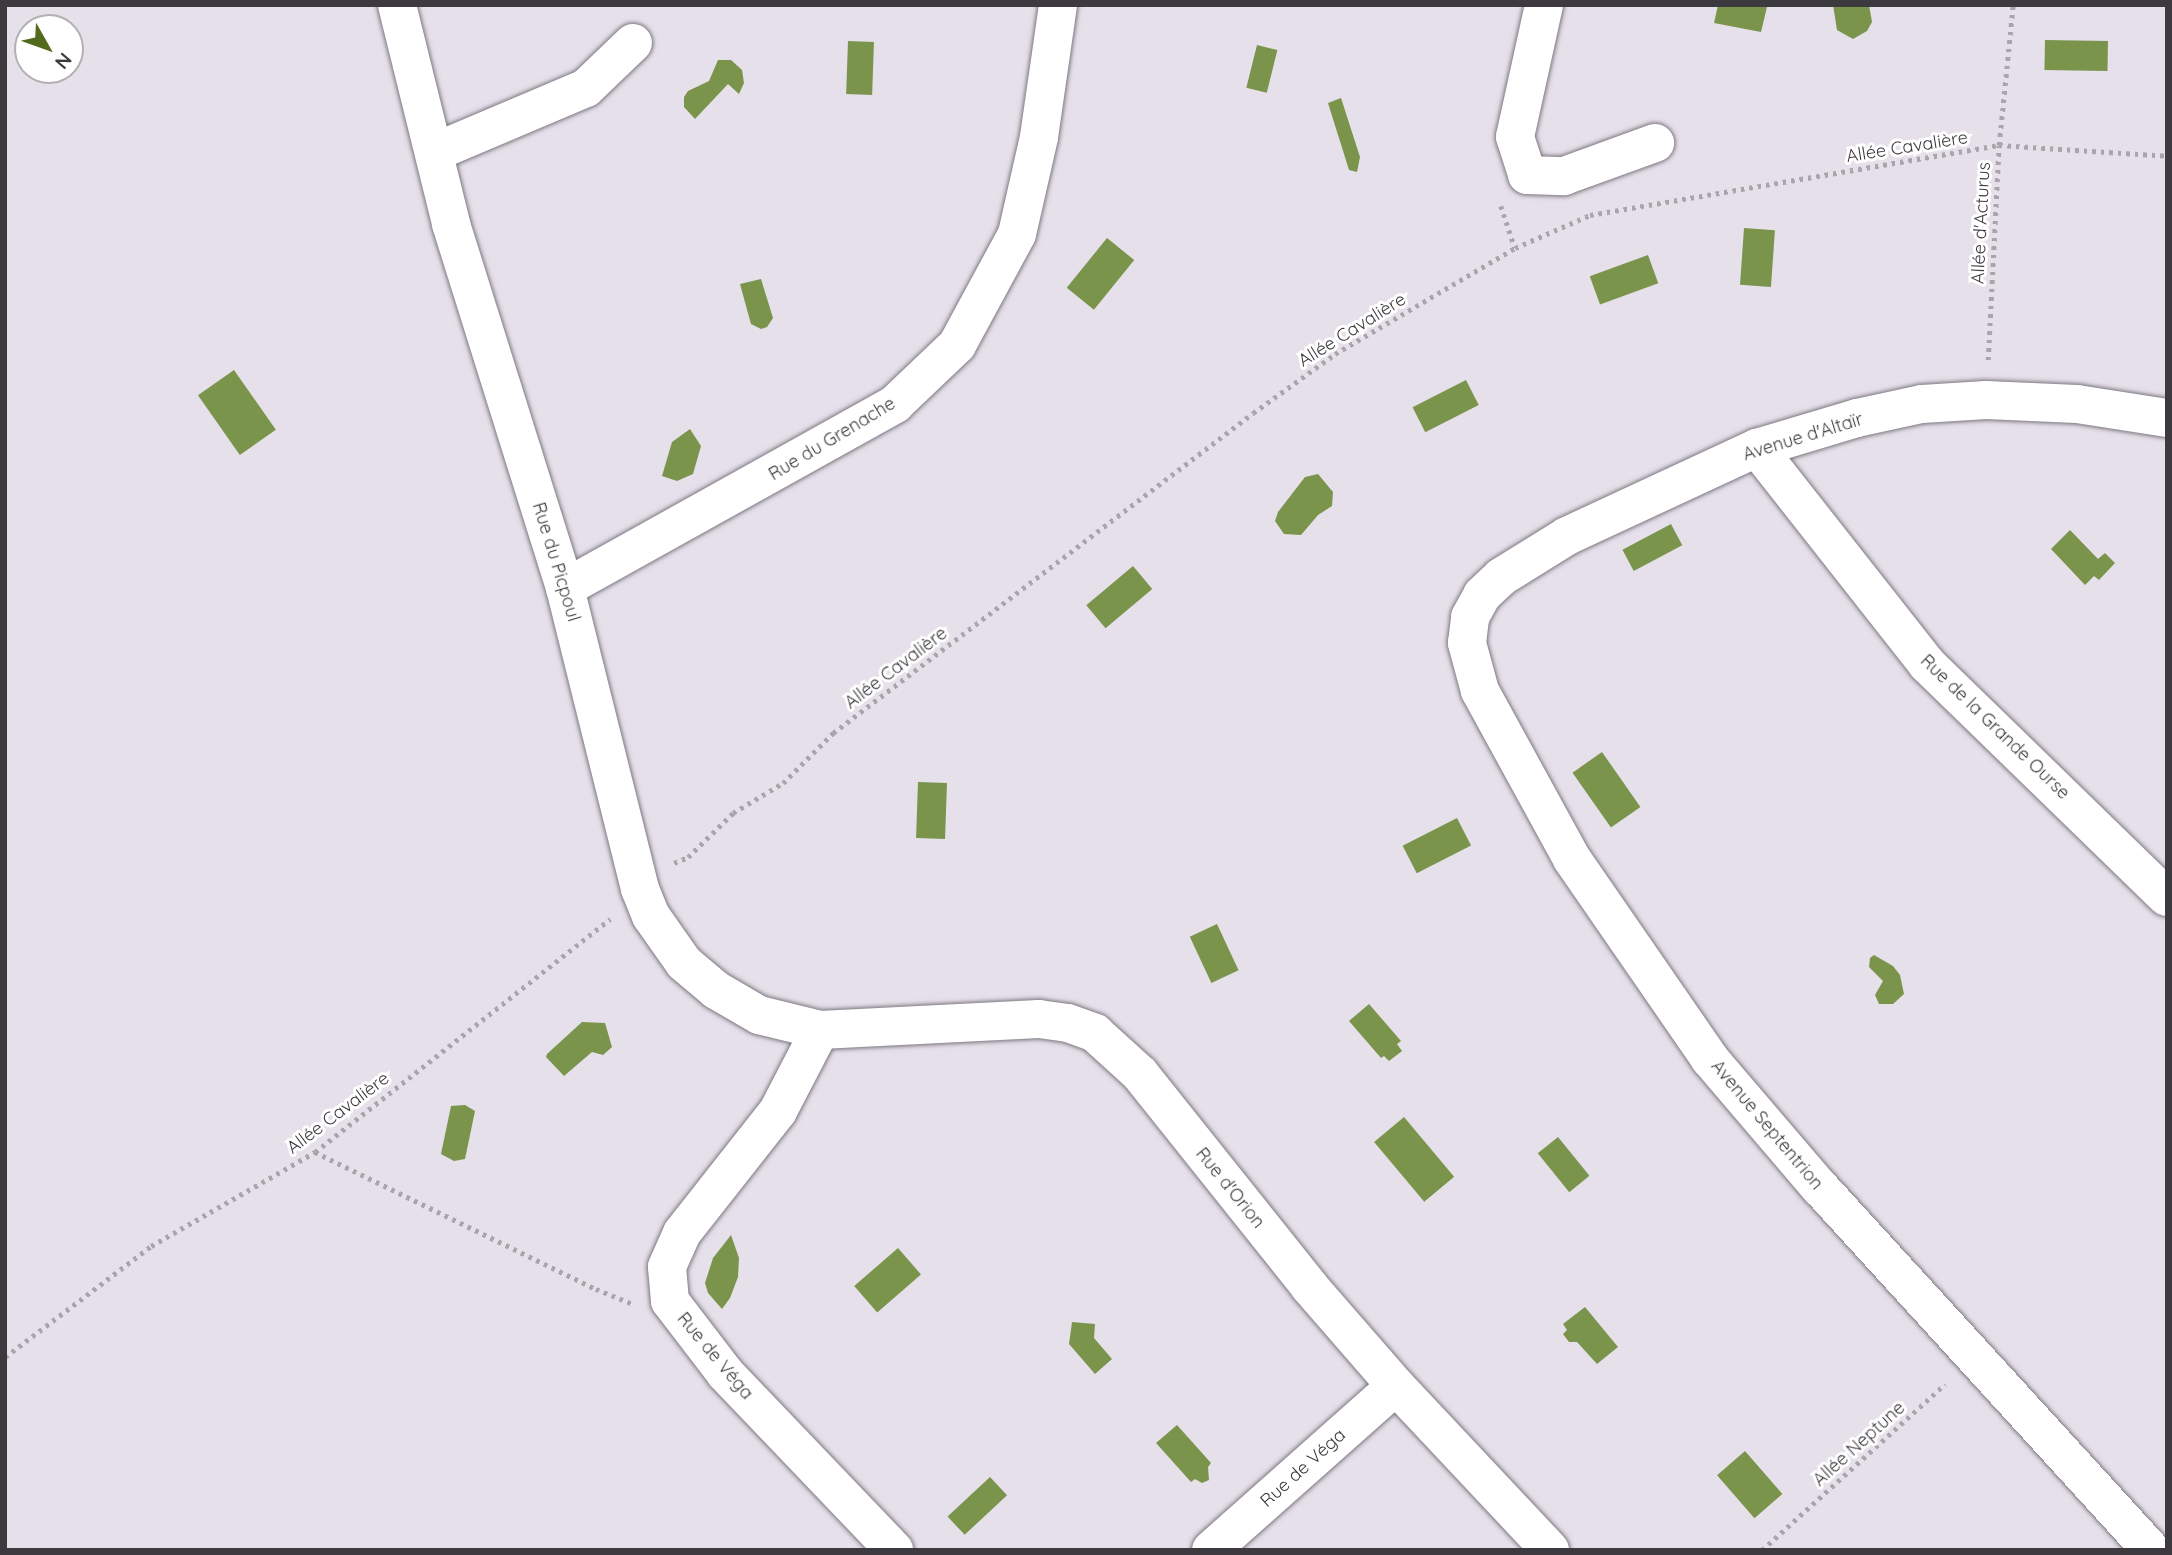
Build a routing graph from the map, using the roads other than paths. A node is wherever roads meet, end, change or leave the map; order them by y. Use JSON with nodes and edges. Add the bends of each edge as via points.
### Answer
{"nodes":[{"id":1,"x":397,"y":5,"type":"edge"},
{"id":2,"x":1058,"y":5,"type":"edge"},
{"id":3,"x":1544,"y":5,"type":"edge"},
{"id":4,"x":633,"y":43,"type":"dead end"},
{"id":5,"x":1655,"y":143,"type":"dead end"},
{"id":6,"x":435,"y":152,"type":"junction"},
{"id":7,"x":2167,"y":418,"type":"edge"},
{"id":8,"x":1757,"y":448,"type":"junction"},
{"id":9,"x":565,"y":588,"type":"junction"},
{"id":10,"x":1467,"y":643,"type":"joint"},
{"id":11,"x":2167,"y":897,"type":"edge"},
{"id":12,"x":820,"y":1030,"type":"junction"},
{"id":13,"x":1396,"y":1386,"type":"junction"},
{"id":14,"x":894,"y":1550,"type":"edge"},
{"id":15,"x":1211,"y":1550,"type":"edge"},
{"id":16,"x":1550,"y":1550,"type":"edge"},
{"id":17,"x":2151,"y":1550,"type":"edge"}],
"edges":[{"from":1,"to":6,"type":"street","name":"Rue du Picpoul"},
{"from":2,"to":9,"type":"street","name":"Rue du Grenache","via":[[1039,137],[1017,234],[957,345],[895,404]]},
{"from":3,"to":5,"type":"street","via":[[1515,137],[1527,175],[1564,176]]},
{"from":4,"to":6,"type":"street","via":[[586,88]]},
{"from":6,"to":9,"type":"street","name":"Rue du Picpoul","via":[[451,224]]},
{"from":7,"to":8,"type":"street","name":"Avenue d'Altaïr","via":[[2077,404],[1986,400],[1922,404]]},
{"from":8,"to":10,"type":"street","name":"Avenue d'Altaïr","via":[[1567,536],[1501,578],[1482,595],[1470,617]]},
{"from":8,"to":11,"type":"street","name":"Rue de la Grande Ourse","via":[[1927,664]]},
{"from":9,"to":12,"type":"street","name":"Rue du Picpoul","via":[[640,889],[651,916],[684,963],[716,990],[760,1015]]},
{"from":10,"to":17,"type":"street","name":"Avenue Septentrion","via":[[1480,691],[1572,859],[1710,1059],[1829,1198]]},
{"from":12,"to":13,"type":"street","name":"Rue d'Orion","via":[[1039,1018],[1096,1033],[1140,1073],[1309,1286]]},
{"from":12,"to":14,"type":"street","name":"Rue de Véga","via":[[778,1111],[682,1233],[667,1267],[670,1301],[725,1373]]},
{"from":13,"to":15,"type":"street","name":"Rue de Véga"},
{"from":13,"to":16,"type":"street","name":"Rue d'Orion"}]}
